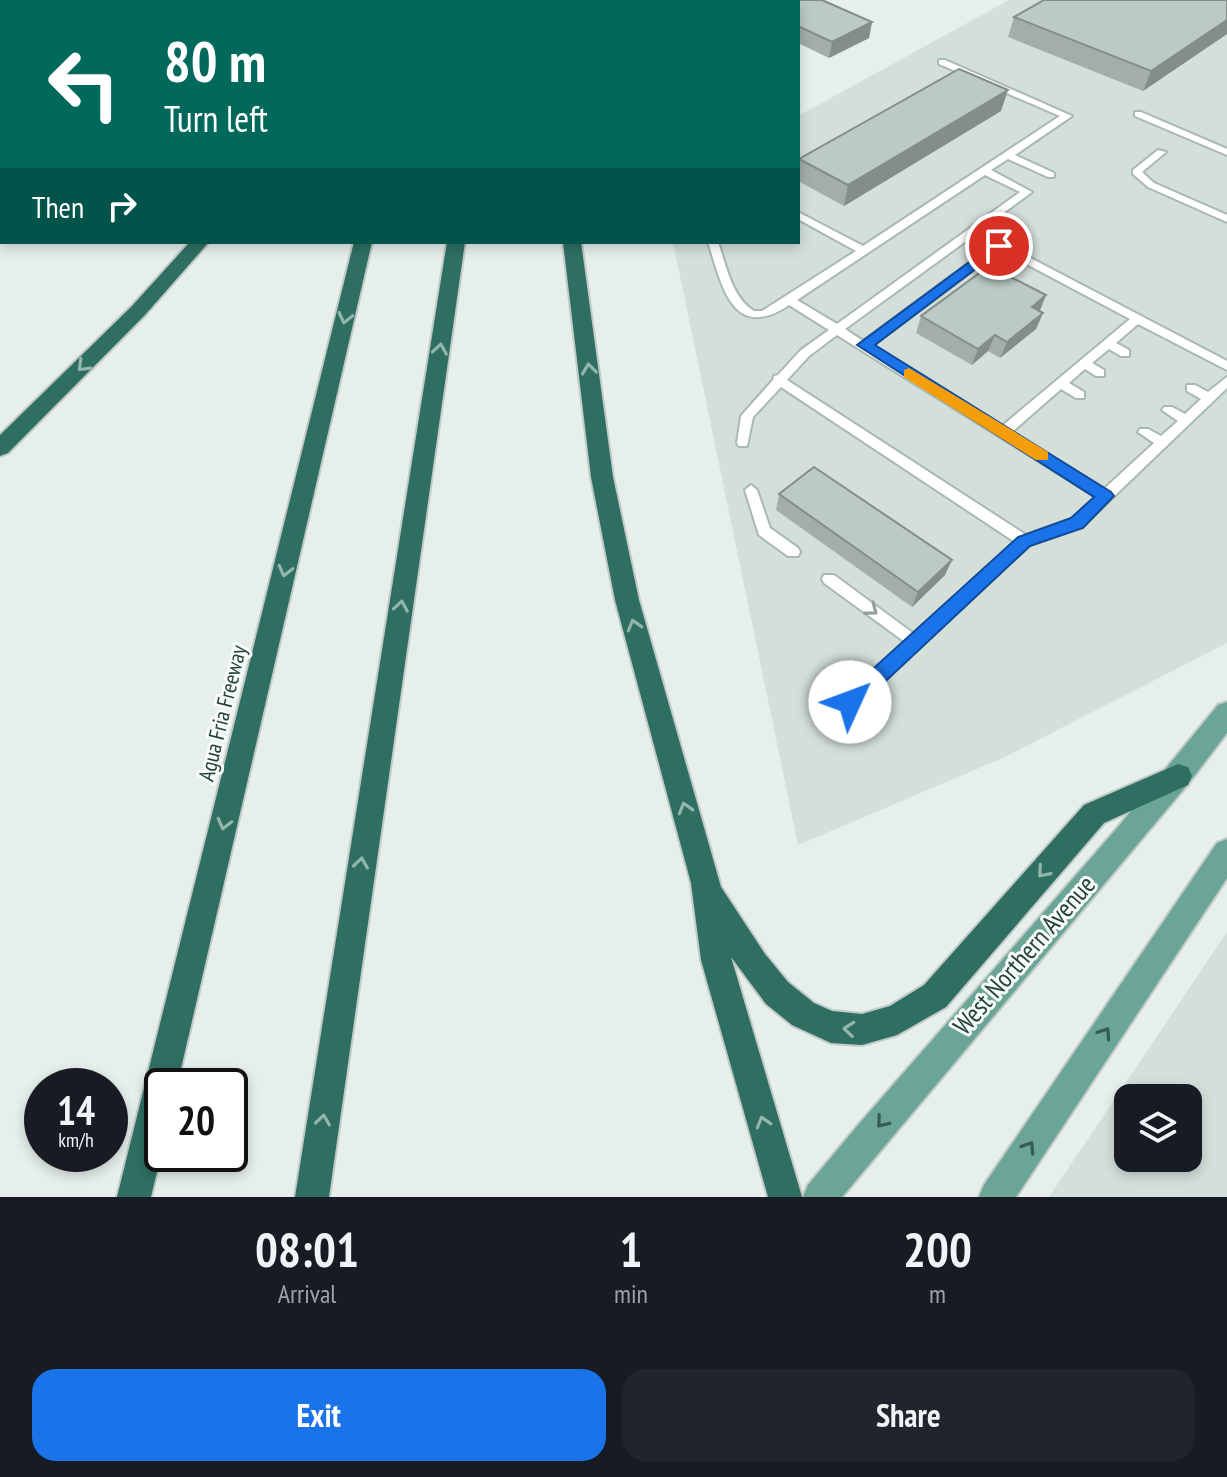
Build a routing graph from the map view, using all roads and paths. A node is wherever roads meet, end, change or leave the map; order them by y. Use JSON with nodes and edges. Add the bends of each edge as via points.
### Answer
{"nodes":[{"id":1,"x":942,"y":62,"type":"dead end"},
{"id":2,"x":1138,"y":114,"type":"dead end"},
{"id":3,"x":1161,"y":152,"type":"dead end"},
{"id":4,"x":1227,"y":152,"type":"edge"},
{"id":5,"x":1007,"y":155,"type":"junction"},
{"id":6,"x":983,"y":170,"type":"junction"},
{"id":7,"x":1051,"y":175,"type":"dead end"},
{"id":8,"x":800,"y":216,"type":"edge"},
{"id":9,"x":1227,"y":219,"type":"edge"},
{"id":10,"x":973,"y":232,"type":"junction"},
{"id":11,"x":198,"y":244,"type":"edge"},
{"id":12,"x":363,"y":244,"type":"edge"},
{"id":13,"x":456,"y":244,"type":"edge"},
{"id":14,"x":572,"y":244,"type":"edge"},
{"id":15,"x":714,"y":244,"type":"edge"},
{"id":16,"x":999,"y":246,"type":"junction"},
{"id":17,"x":863,"y":250,"type":"junction"},
{"id":18,"x":789,"y":300,"type":"junction"},
{"id":19,"x":1137,"y":319,"type":"junction"},
{"id":20,"x":838,"y":329,"type":"junction"},
{"id":21,"x":1107,"y":343,"type":"junction"},
{"id":22,"x":865,"y":345,"type":"junction"},
{"id":23,"x":1125,"y":353,"type":"dead end"},
{"id":24,"x":1084,"y":364,"type":"junction"},
{"id":25,"x":1227,"y":366,"type":"edge"},
{"id":26,"x":1100,"y":373,"type":"dead end"},
{"id":27,"x":778,"y":379,"type":"junction"},
{"id":28,"x":1227,"y":381,"type":"edge"},
{"id":29,"x":1060,"y":383,"type":"junction"},
{"id":30,"x":1191,"y":388,"type":"dead end"},
{"id":31,"x":1080,"y":395,"type":"dead end"},
{"id":32,"x":1209,"y":398,"type":"junction"},
{"id":33,"x":1168,"y":410,"type":"dead end"},
{"id":34,"x":1186,"y":420,"type":"junction"},
{"id":35,"x":1003,"y":432,"type":"junction"},
{"id":36,"x":1144,"y":432,"type":"dead end"},
{"id":37,"x":1162,"y":442,"type":"junction"},
{"id":38,"x":743,"y":443,"type":"dead end"},
{"id":39,"x":0,"y":448,"type":"edge"},
{"id":40,"x":751,"y":490,"type":"dead end"},
{"id":41,"x":1105,"y":496,"type":"junction"},
{"id":42,"x":1024,"y":541,"type":"junction"},
{"id":43,"x":793,"y":552,"type":"dead end"},
{"id":44,"x":829,"y":579,"type":"dead end"},
{"id":45,"x":915,"y":642,"type":"junction"},
{"id":46,"x":850,"y":702,"type":"dead end"},
{"id":47,"x":1227,"y":713,"type":"edge"},
{"id":48,"x":1178,"y":776,"type":"junction"},
{"id":49,"x":1227,"y":853,"type":"edge"},
{"id":50,"x":706,"y":883,"type":"junction"},
{"id":51,"x":134,"y":1197,"type":"edge"},
{"id":52,"x":312,"y":1197,"type":"edge"},
{"id":53,"x":785,"y":1197,"type":"edge"},
{"id":54,"x":820,"y":1197,"type":"edge"},
{"id":55,"x":996,"y":1197,"type":"edge"}],
"edges":[{"from":1,"to":5,"type":"lane","via":[[1067,116]]},
{"from":2,"to":4,"type":"lane"},
{"from":3,"to":9,"type":"lane","via":[[1136,172],[1151,185]]},
{"from":5,"to":6,"type":"lane"},
{"from":5,"to":7,"type":"lane"},
{"from":6,"to":10,"type":"lane","via":[[1027,192]]},
{"from":6,"to":17,"type":"lane"},
{"from":8,"to":17,"type":"lane"},
{"from":10,"to":16,"type":"lane"},
{"from":10,"to":20,"type":"lane"},
{"from":11,"to":39,"type":"highway","one_way":true},
{"from":12,"to":51,"type":"highway","name":"Agua Fria Freeway","one_way":true},
{"from":52,"to":13,"type":"highway","one_way":true},
{"from":50,"to":14,"type":"highway","one_way":true,"via":[[627,600],[602,477]]},
{"from":15,"to":18,"type":"lane","via":[[743,311],[763,315]]},
{"from":16,"to":19,"type":"lane"},
{"from":16,"to":22,"type":"lane"},
{"from":17,"to":18,"type":"lane"},
{"from":18,"to":20,"type":"lane"},
{"from":19,"to":21,"type":"lane"},
{"from":19,"to":25,"type":"lane"},
{"from":20,"to":22,"type":"lane"},
{"from":20,"to":27,"type":"lane"},
{"from":21,"to":23,"type":"lane"},
{"from":21,"to":24,"type":"lane"},
{"from":22,"to":35,"type":"lane"},
{"from":24,"to":26,"type":"lane"},
{"from":24,"to":29,"type":"lane"},
{"from":27,"to":38,"type":"lane","via":[[747,416]]},
{"from":27,"to":42,"type":"lane"},
{"from":28,"to":32,"type":"lane"},
{"from":29,"to":31,"type":"lane"},
{"from":29,"to":35,"type":"lane"},
{"from":30,"to":32,"type":"lane"},
{"from":32,"to":34,"type":"lane"},
{"from":33,"to":34,"type":"lane"},
{"from":34,"to":37,"type":"lane"},
{"from":35,"to":41,"type":"lane"},
{"from":36,"to":37,"type":"lane"},
{"from":37,"to":41,"type":"lane"},
{"from":40,"to":43,"type":"lane","via":[[764,531]]},
{"from":41,"to":42,"type":"lane","via":[[1077,523]]},
{"from":42,"to":45,"type":"lane"},
{"from":44,"to":45,"type":"lane","one_way":true},
{"from":45,"to":46,"type":"lane"},
{"from":47,"to":48,"type":"main road","name":"West Northern Avenue"},
{"from":48,"to":50,"type":"highway","one_way":true,"via":[[1094,814],[935,996],[885,1027],[833,1027],[784,1000],[737,944]]},
{"from":48,"to":54,"type":"main road","name":"West Northern Avenue","one_way":true},
{"from":55,"to":49,"type":"main road","one_way":true},
{"from":53,"to":50,"type":"highway","one_way":true,"via":[[716,960]]}]}
